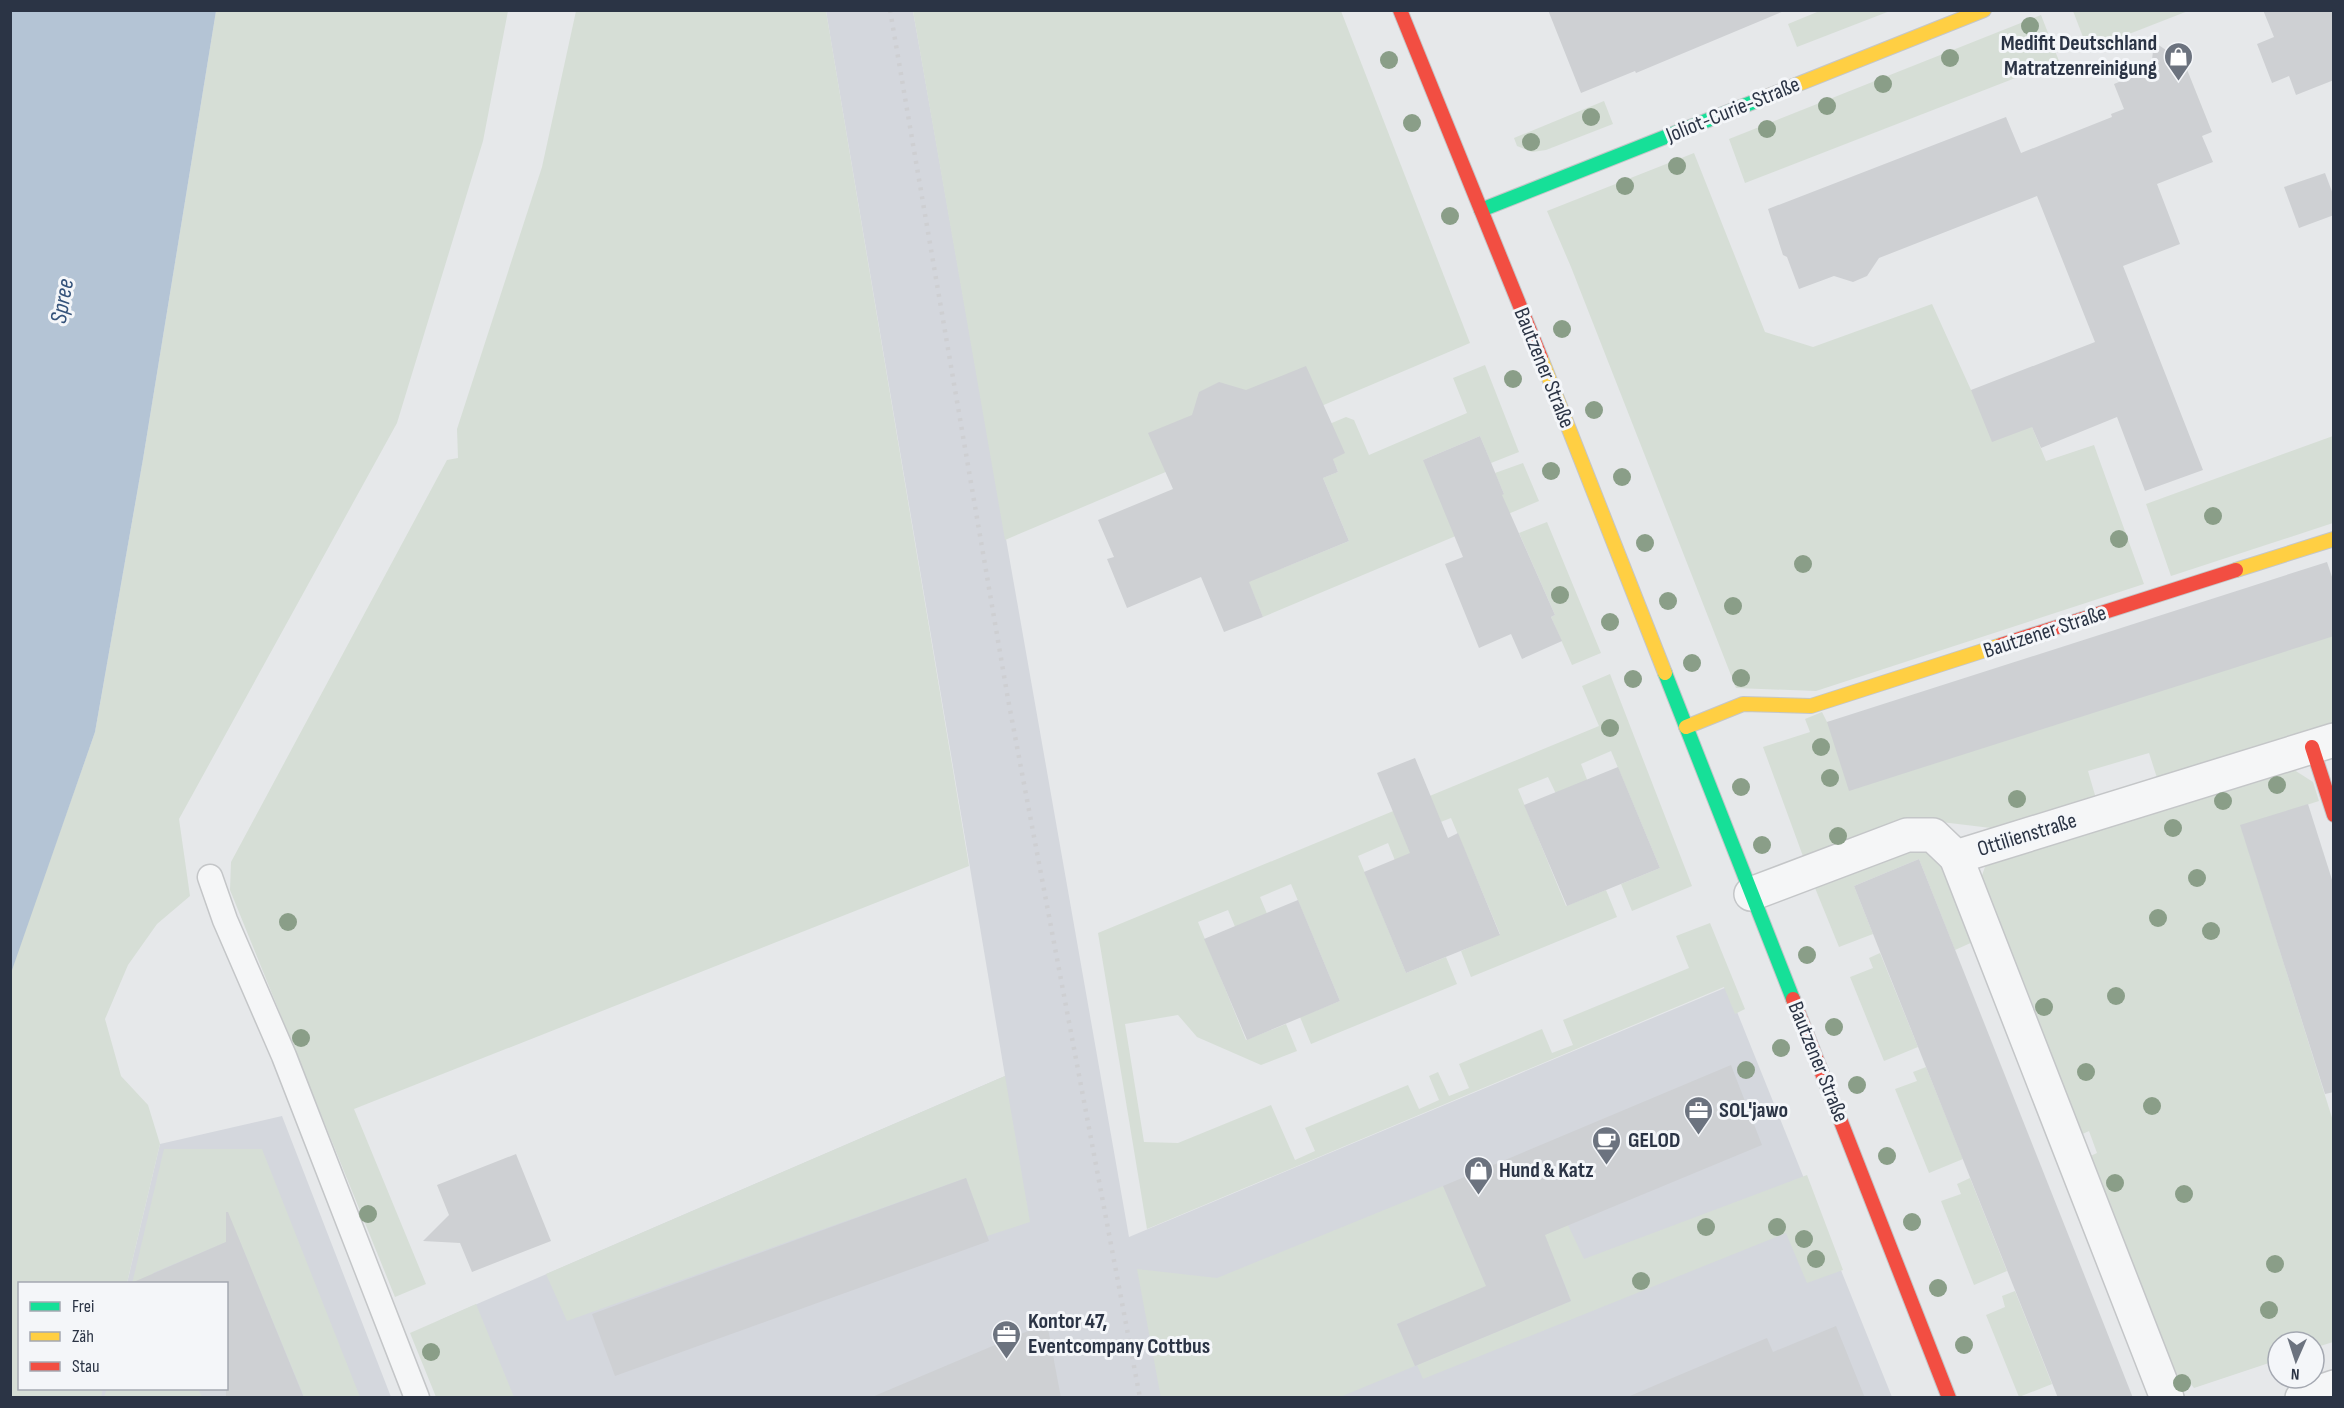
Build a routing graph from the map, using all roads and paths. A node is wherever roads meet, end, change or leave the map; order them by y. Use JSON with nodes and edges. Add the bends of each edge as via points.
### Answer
{"nodes":[{"id":1,"x":1400,"y":10,"type":"edge"},
{"id":2,"x":1984,"y":10,"type":"edge"},
{"id":3,"x":1481,"y":210,"type":"junction"},
{"id":4,"x":2334,"y":539,"type":"edge"},
{"id":5,"x":1686,"y":727,"type":"junction"},
{"id":6,"x":2323,"y":743,"type":"edge"},
{"id":7,"x":2334,"y":814,"type":"edge"},
{"id":8,"x":1956,"y":857,"type":"junction"},
{"id":9,"x":210,"y":877,"type":"dead end"},
{"id":10,"x":1751,"y":894,"type":"junction"},
{"id":11,"x":2334,"y":1387,"type":"edge"},
{"id":12,"x":417,"y":1398,"type":"edge"},
{"id":13,"x":1950,"y":1398,"type":"edge"},
{"id":14,"x":2166,"y":1398,"type":"edge"},
{"id":15,"x":2302,"y":1398,"type":"edge"}],
"edges":[{"from":1,"to":3,"type":"street","name":"Bautzener Straße"},
{"from":2,"to":3,"type":"street","name":"Joliot-Curie-Straße"},
{"from":3,"to":5,"type":"street","name":"Bautzener Straße"},
{"from":4,"to":5,"type":"street","name":"Bautzener Straße","via":[[1811,706],[1743,704]]},
{"from":5,"to":10,"type":"street","name":"Bautzener Straße"},
{"from":6,"to":7,"type":"street","name":"Ottilienstraße"},
{"from":6,"to":8,"type":"street","name":"Ottilienstraße"},
{"from":8,"to":10,"type":"street","name":"Ottilienstraße","via":[[1933,835],[1907,835]]},
{"from":8,"to":14,"type":"street"},
{"from":9,"to":12,"type":"lane"},
{"from":10,"to":13,"type":"street","name":"Bautzener Straße"},
{"from":11,"to":15,"type":"street"}]}
